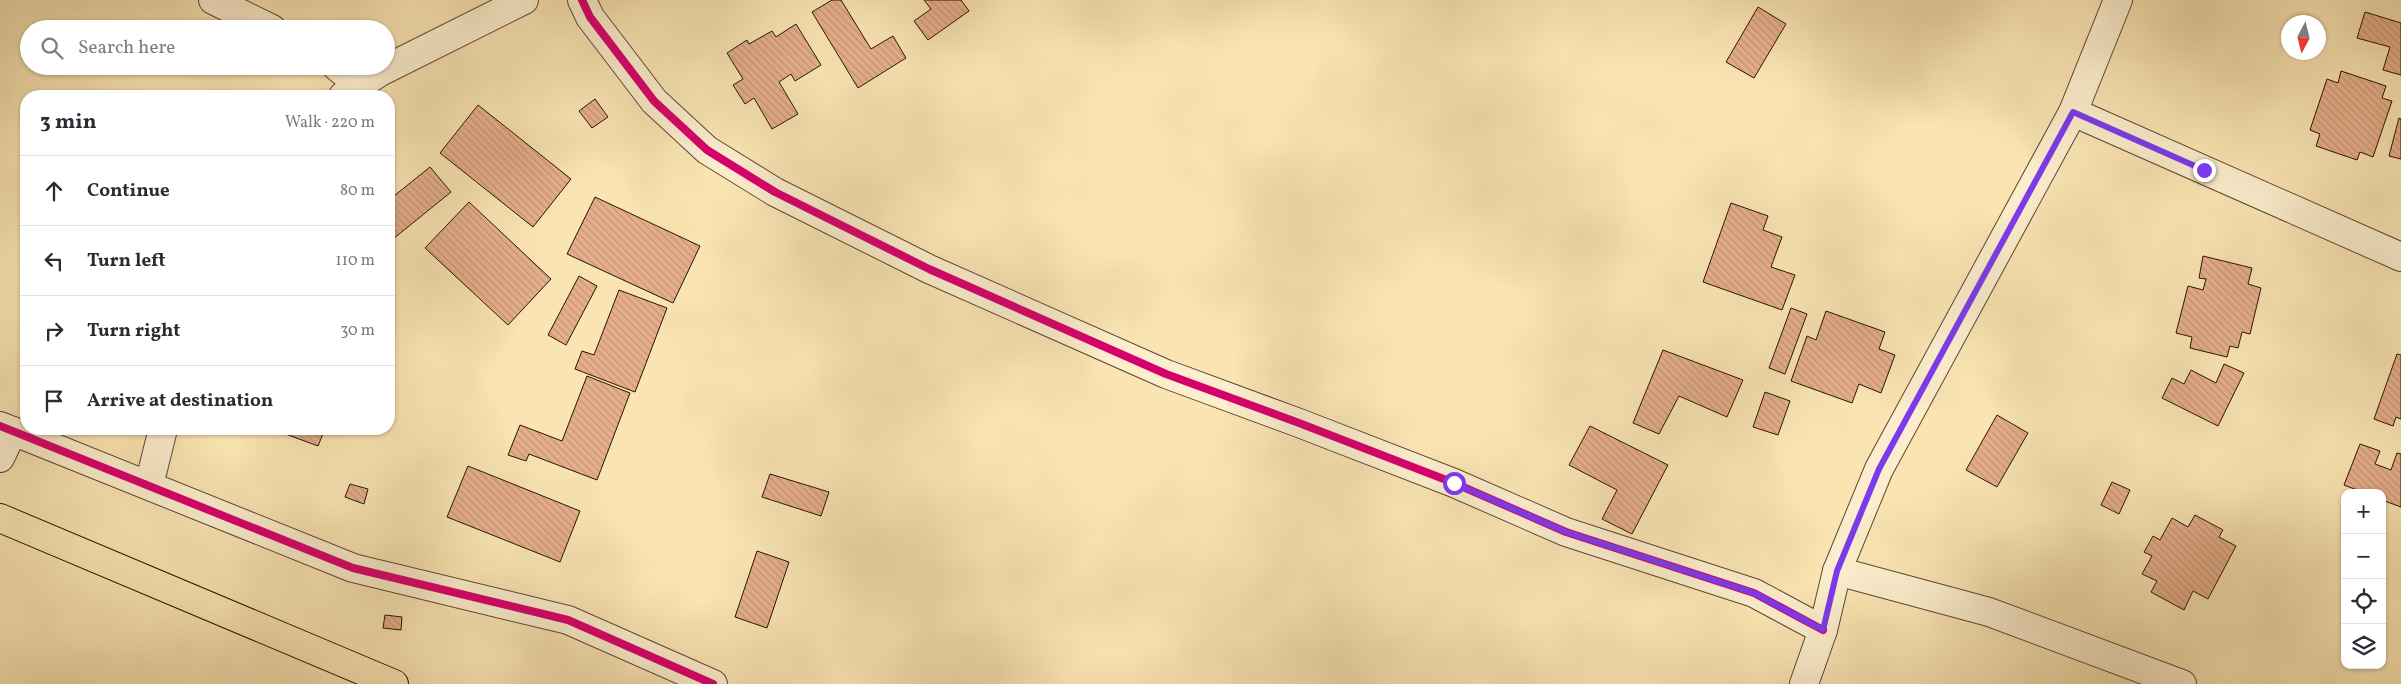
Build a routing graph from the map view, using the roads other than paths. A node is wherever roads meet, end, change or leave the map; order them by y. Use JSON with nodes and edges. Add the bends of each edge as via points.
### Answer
{"nodes":[{"id":1,"x":213,"y":0,"type":"edge"},
{"id":2,"x":524,"y":0,"type":"edge"},
{"id":3,"x":582,"y":0,"type":"edge"},
{"id":4,"x":2118,"y":0,"type":"edge"},
{"id":5,"x":254,"y":20,"type":"edge"},
{"id":6,"x":395,"y":64,"type":"edge"},
{"id":7,"x":341,"y":75,"type":"edge"},
{"id":8,"x":375,"y":75,"type":"edge"},
{"id":9,"x":350,"y":90,"type":"edge"},
{"id":10,"x":353,"y":90,"type":"edge"},
{"id":11,"x":2073,"y":112,"type":"junction"},
{"id":12,"x":2401,"y":257,"type":"edge"},
{"id":13,"x":6,"y":428,"type":"edge"},
{"id":14,"x":20,"y":434,"type":"edge"},
{"id":15,"x":24,"y":435,"type":"edge"},
{"id":16,"x":162,"y":435,"type":"edge"},
{"id":17,"x":0,"y":458,"type":"edge"},
{"id":18,"x":149,"y":485,"type":"junction"},
{"id":19,"x":0,"y":518,"type":"edge"},
{"id":20,"x":1837,"y":571,"type":"junction"},
{"id":21,"x":1823,"y":630,"type":"junction"},
{"id":22,"x":394,"y":684,"type":"edge"},
{"id":23,"x":713,"y":684,"type":"edge"},
{"id":24,"x":1804,"y":684,"type":"edge"},
{"id":25,"x":2182,"y":684,"type":"edge"}],
"edges":[{"from":1,"to":5,"type":"street"},
{"from":2,"to":6,"type":"street"},
{"from":3,"to":21,"type":"street","via":[[590,17],[654,101],[707,150],[775,192],[929,269],[1166,374],[1454,483],[1566,532],[1754,593]]},
{"from":4,"to":11,"type":"street"},
{"from":7,"to":9,"type":"street"},
{"from":8,"to":10,"type":"street"},
{"from":11,"to":12,"type":"street"},
{"from":11,"to":20,"type":"street","via":[[1879,469]]},
{"from":13,"to":14,"type":"street"},
{"from":13,"to":17,"type":"street"},
{"from":15,"to":18,"type":"street"},
{"from":16,"to":18,"type":"street"},
{"from":18,"to":23,"type":"street","via":[[354,568],[568,620]]},
{"from":19,"to":22,"type":"highway"},
{"from":20,"to":21,"type":"street"},
{"from":20,"to":25,"type":"street","via":[[1990,612]]},
{"from":21,"to":24,"type":"street"}]}
